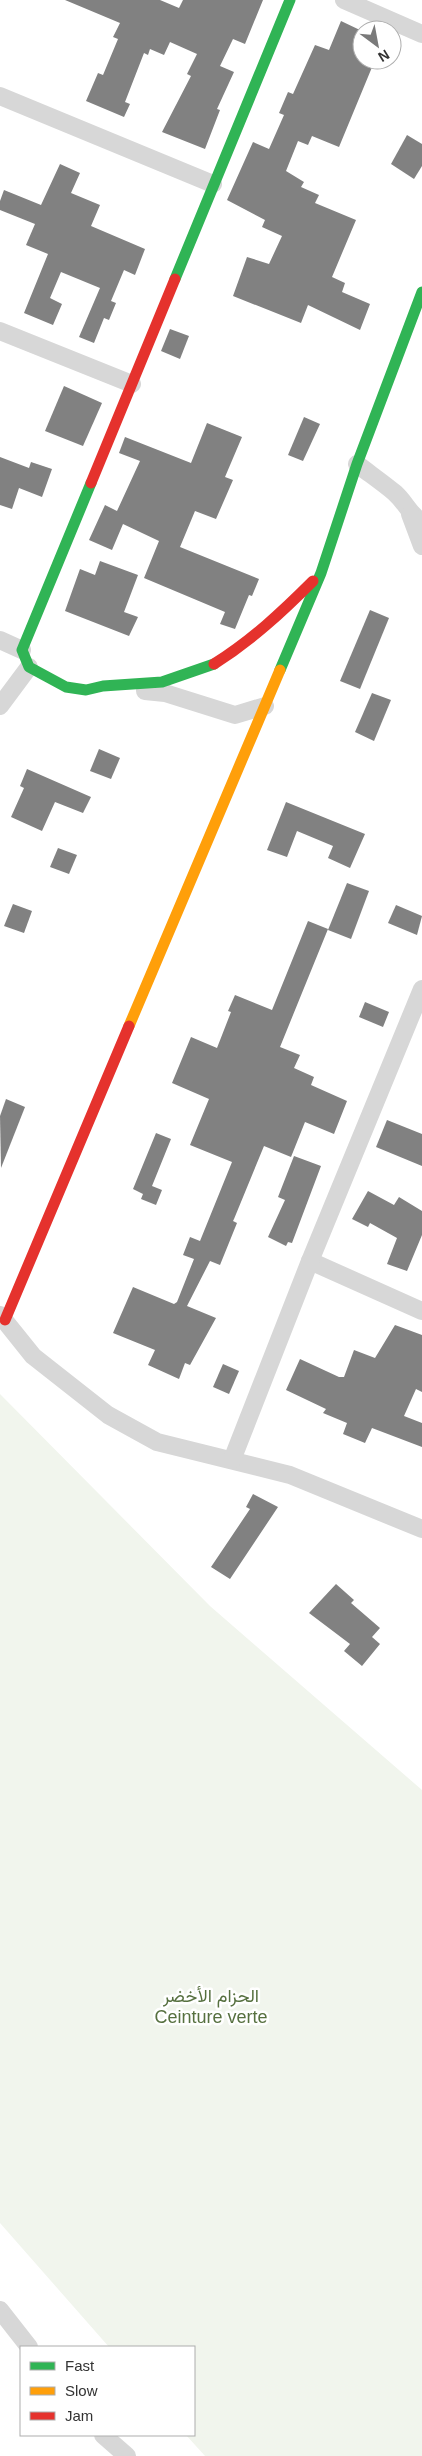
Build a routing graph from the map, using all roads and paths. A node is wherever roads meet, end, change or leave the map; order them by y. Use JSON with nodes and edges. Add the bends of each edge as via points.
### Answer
{"nodes":[{"id":1,"x":290,"y":0,"type":"edge"},
{"id":2,"x":344,"y":0,"type":"edge"},
{"id":3,"x":422,"y":34,"type":"edge"},
{"id":4,"x":0,"y":96,"type":"edge"},
{"id":5,"x":213,"y":184,"type":"junction"},
{"id":6,"x":422,"y":292,"type":"edge"},
{"id":7,"x":0,"y":331,"type":"edge"},
{"id":8,"x":132,"y":384,"type":"junction"},
{"id":9,"x":357,"y":464,"type":"junction"},
{"id":10,"x":416,"y":518,"type":"edge"},
{"id":11,"x":422,"y":546,"type":"edge"},
{"id":12,"x":321,"y":573,"type":"junction"},
{"id":13,"x":0,"y":640,"type":"edge"},
{"id":14,"x":22,"y":650,"type":"junction"},
{"id":15,"x":30,"y":667,"type":"junction"},
{"id":16,"x":103,"y":686,"type":"junction"},
{"id":17,"x":0,"y":706,"type":"edge"},
{"id":18,"x":265,"y":706,"type":"junction"},
{"id":19,"x":420,"y":995,"type":"edge"},
{"id":20,"x":422,"y":1023,"type":"edge"},
{"id":21,"x":310,"y":1261,"type":"junction"},
{"id":22,"x":422,"y":1311,"type":"edge"},
{"id":23,"x":2,"y":1317,"type":"edge"},
{"id":24,"x":232,"y":1460,"type":"junction"},
{"id":25,"x":422,"y":1529,"type":"edge"},
{"id":26,"x":0,"y":2310,"type":"edge"},
{"id":27,"x":28,"y":2346,"type":"edge"},
{"id":28,"x":104,"y":2436,"type":"edge"},
{"id":29,"x":127,"y":2456,"type":"edge"}],
"edges":[{"from":1,"to":5,"type":"street"},
{"from":2,"to":3,"type":"street"},
{"from":4,"to":5,"type":"street"},
{"from":5,"to":8,"type":"street"},
{"from":6,"to":9,"type":"street"},
{"from":7,"to":8,"type":"street"},
{"from":8,"to":14,"type":"street"},
{"from":9,"to":10,"type":"street","via":[[395,493]]},
{"from":9,"to":12,"type":"street"},
{"from":10,"to":11,"type":"street"},
{"from":12,"to":16,"type":"street","via":[[270,623],[241,647],[209,666],[162,682]]},
{"from":12,"to":18,"type":"street"},
{"from":13,"to":14,"type":"street"},
{"from":14,"to":15,"type":"street"},
{"from":15,"to":16,"type":"street","via":[[66,687],[86,690]]},
{"from":15,"to":17,"type":"street"},
{"from":16,"to":18,"type":"street","via":[[165,693],[235,715]]},
{"from":18,"to":23,"type":"street"},
{"from":19,"to":20,"type":"street"},
{"from":19,"to":21,"type":"street"},
{"from":21,"to":22,"type":"street"},
{"from":21,"to":24,"type":"street"},
{"from":23,"to":24,"type":"street","via":[[33,1356],[108,1415],[157,1442]]},
{"from":24,"to":25,"type":"street","via":[[290,1475]]},
{"from":26,"to":27,"type":"street"},
{"from":28,"to":29,"type":"street"}]}
